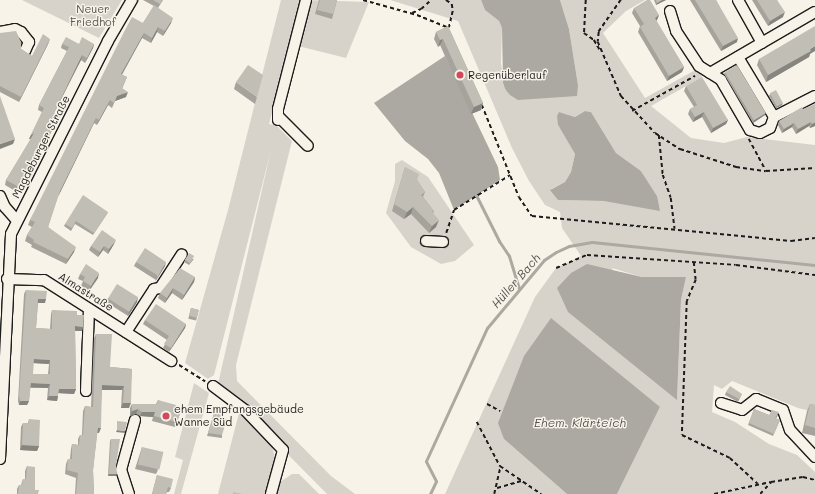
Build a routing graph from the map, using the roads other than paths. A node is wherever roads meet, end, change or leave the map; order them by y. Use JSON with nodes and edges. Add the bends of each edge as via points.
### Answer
{"nodes":[{"id":1,"x":132,"y":0,"type":"edge"},
{"id":2,"x":306,"y":0,"type":"edge"},
{"id":3,"x":738,"y":0,"type":"edge"},
{"id":4,"x":670,"y":11,"type":"dead end"},
{"id":5,"x":815,"y":12,"type":"edge"},
{"id":6,"x":0,"y":32,"type":"edge"},
{"id":7,"x":762,"y":43,"type":"junction"},
{"id":8,"x":25,"y":51,"type":"edge"},
{"id":9,"x":738,"y":57,"type":"junction"},
{"id":10,"x":710,"y":73,"type":"junction"},
{"id":11,"x":815,"y":96,"type":"edge"},
{"id":12,"x":774,"y":117,"type":"junction"},
{"id":13,"x":308,"y":146,"type":"dead end"},
{"id":14,"x":0,"y":196,"type":"edge"},
{"id":15,"x":16,"y":221,"type":"junction"},
{"id":16,"x":426,"y":241,"type":"dead end"},
{"id":17,"x":443,"y":242,"type":"road end"},
{"id":18,"x":182,"y":254,"type":"dead end"},
{"id":19,"x":7,"y":279,"type":"junction"},
{"id":20,"x":89,"y":309,"type":"junction"},
{"id":21,"x":126,"y":332,"type":"junction"},
{"id":22,"x":172,"y":361,"type":"road end"},
{"id":23,"x":213,"y":386,"type":"road end"},
{"id":24,"x":86,"y":391,"type":"dead end"},
{"id":25,"x":721,"y":403,"type":"dead end"},
{"id":26,"x":134,"y":420,"type":"dead end"},
{"id":27,"x":815,"y":457,"type":"edge"},
{"id":28,"x":0,"y":459,"type":"edge"},
{"id":29,"x":129,"y":494,"type":"edge"},
{"id":30,"x":271,"y":494,"type":"edge"}],
"edges":[{"from":1,"to":15,"type":"street","name":"Magdeburger Straße","via":[[108,41]]},
{"from":2,"to":13,"type":"street","via":[[278,118]]},
{"from":3,"to":7,"type":"street"},
{"from":4,"to":10,"type":"street","via":[[676,31],[699,66]]},
{"from":5,"to":7,"type":"street"},
{"from":6,"to":8,"type":"street","via":[[15,29],[21,32],[28,42]]},
{"from":7,"to":9,"type":"street"},
{"from":9,"to":10,"type":"street"},
{"from":9,"to":12,"type":"street"},
{"from":10,"to":12,"type":"street","via":[[721,80],[750,130],[760,133],[770,128]]},
{"from":11,"to":12,"type":"street"},
{"from":14,"to":15,"type":"street"},
{"from":15,"to":19,"type":"street","name":"Magdeburger Straße","via":[[8,245]]},
{"from":16,"to":17,"type":"street"},
{"from":18,"to":21,"type":"street","via":[[160,288],[154,289]]},
{"from":19,"to":20,"type":"street","name":"Almastraße","via":[[44,280]]},
{"from":19,"to":28,"type":"street","name":"Magdeburger Straße"},
{"from":20,"to":21,"type":"street","name":"Almastraße"},
{"from":20,"to":24,"type":"street"},
{"from":21,"to":22,"type":"street","name":"Almastraße"},
{"from":23,"to":30,"type":"street","via":[[245,410],[283,450]]},
{"from":25,"to":27,"type":"street","via":[[742,410],[756,399],[783,410],[790,430]]},
{"from":26,"to":29,"type":"street","via":[[121,470]]}]}
